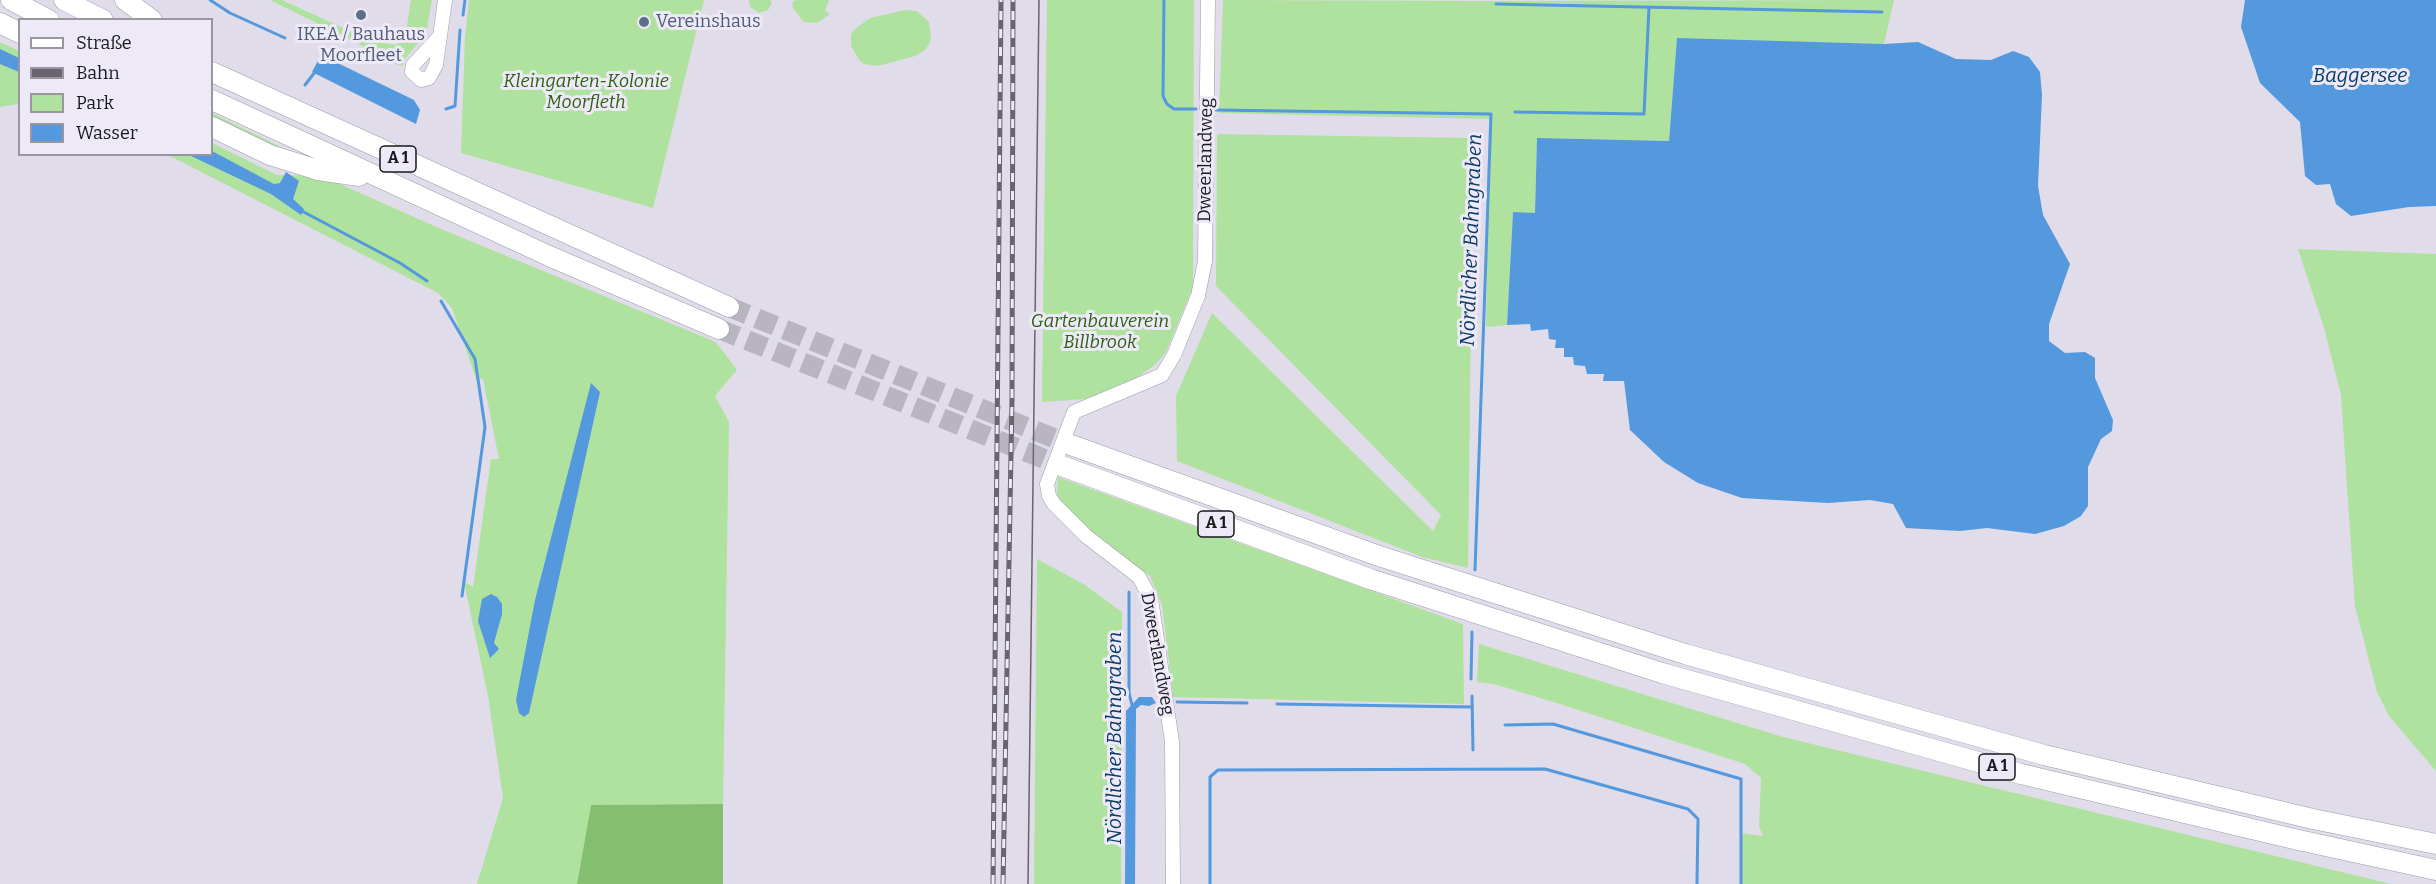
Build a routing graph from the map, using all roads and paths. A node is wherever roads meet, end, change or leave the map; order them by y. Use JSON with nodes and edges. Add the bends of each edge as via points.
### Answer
{"nodes":[{"id":1,"x":11,"y":0,"type":"edge"},
{"id":2,"x":64,"y":0,"type":"edge"},
{"id":3,"x":125,"y":0,"type":"edge"},
{"id":4,"x":445,"y":0,"type":"edge"},
{"id":5,"x":1208,"y":0,"type":"edge"},
{"id":6,"x":45,"y":18,"type":"edge"},
{"id":7,"x":99,"y":18,"type":"edge"},
{"id":8,"x":149,"y":18,"type":"edge"},
{"id":9,"x":0,"y":23,"type":"edge"},
{"id":10,"x":18,"y":32,"type":"edge"},
{"id":11,"x":440,"y":36,"type":"dead end"},
{"id":12,"x":215,"y":73,"type":"edge"},
{"id":13,"x":213,"y":100,"type":"edge"},
{"id":14,"x":213,"y":127,"type":"edge"},
{"id":15,"x":382,"y":180,"type":"junction"},
{"id":16,"x":729,"y":307,"type":"tunnel mouth"},
{"id":17,"x":719,"y":329,"type":"tunnel mouth"},
{"id":18,"x":1071,"y":445,"type":"tunnel mouth"},
{"id":19,"x":1062,"y":466,"type":"tunnel mouth"},
{"id":20,"x":2436,"y":844,"type":"edge"},
{"id":21,"x":2436,"y":870,"type":"edge"},
{"id":22,"x":1173,"y":884,"type":"edge"}],
"edges":[{"from":1,"to":6,"type":"highway"},
{"from":2,"to":7,"type":"highway"},
{"from":3,"to":8,"type":"highway"},
{"from":4,"to":11,"type":"street"},
{"from":5,"to":22,"type":"street","name":"Dweerlandweg","via":[[1205,261],[1198,296],[1162,375],[1074,412],[1047,484],[1054,504],[1086,536],[1139,577],[1151,599],[1172,742]]},
{"from":9,"to":10,"type":"highway"},
{"from":12,"to":16,"type":"highway","number":"A 1"},
{"from":13,"to":15,"type":"highway","number":"A 1"},
{"from":14,"to":15,"type":"highway","via":[[270,155],[318,170]]},
{"from":15,"to":17,"type":"highway","number":"A 1"},
{"from":18,"to":20,"type":"highway","number":"A 1","via":[[1379,556],[1707,661],[2055,758],[2279,812]]},
{"from":19,"to":21,"type":"highway","number":"A 1","via":[[1370,579],[1674,676],[2022,774]]}]}
